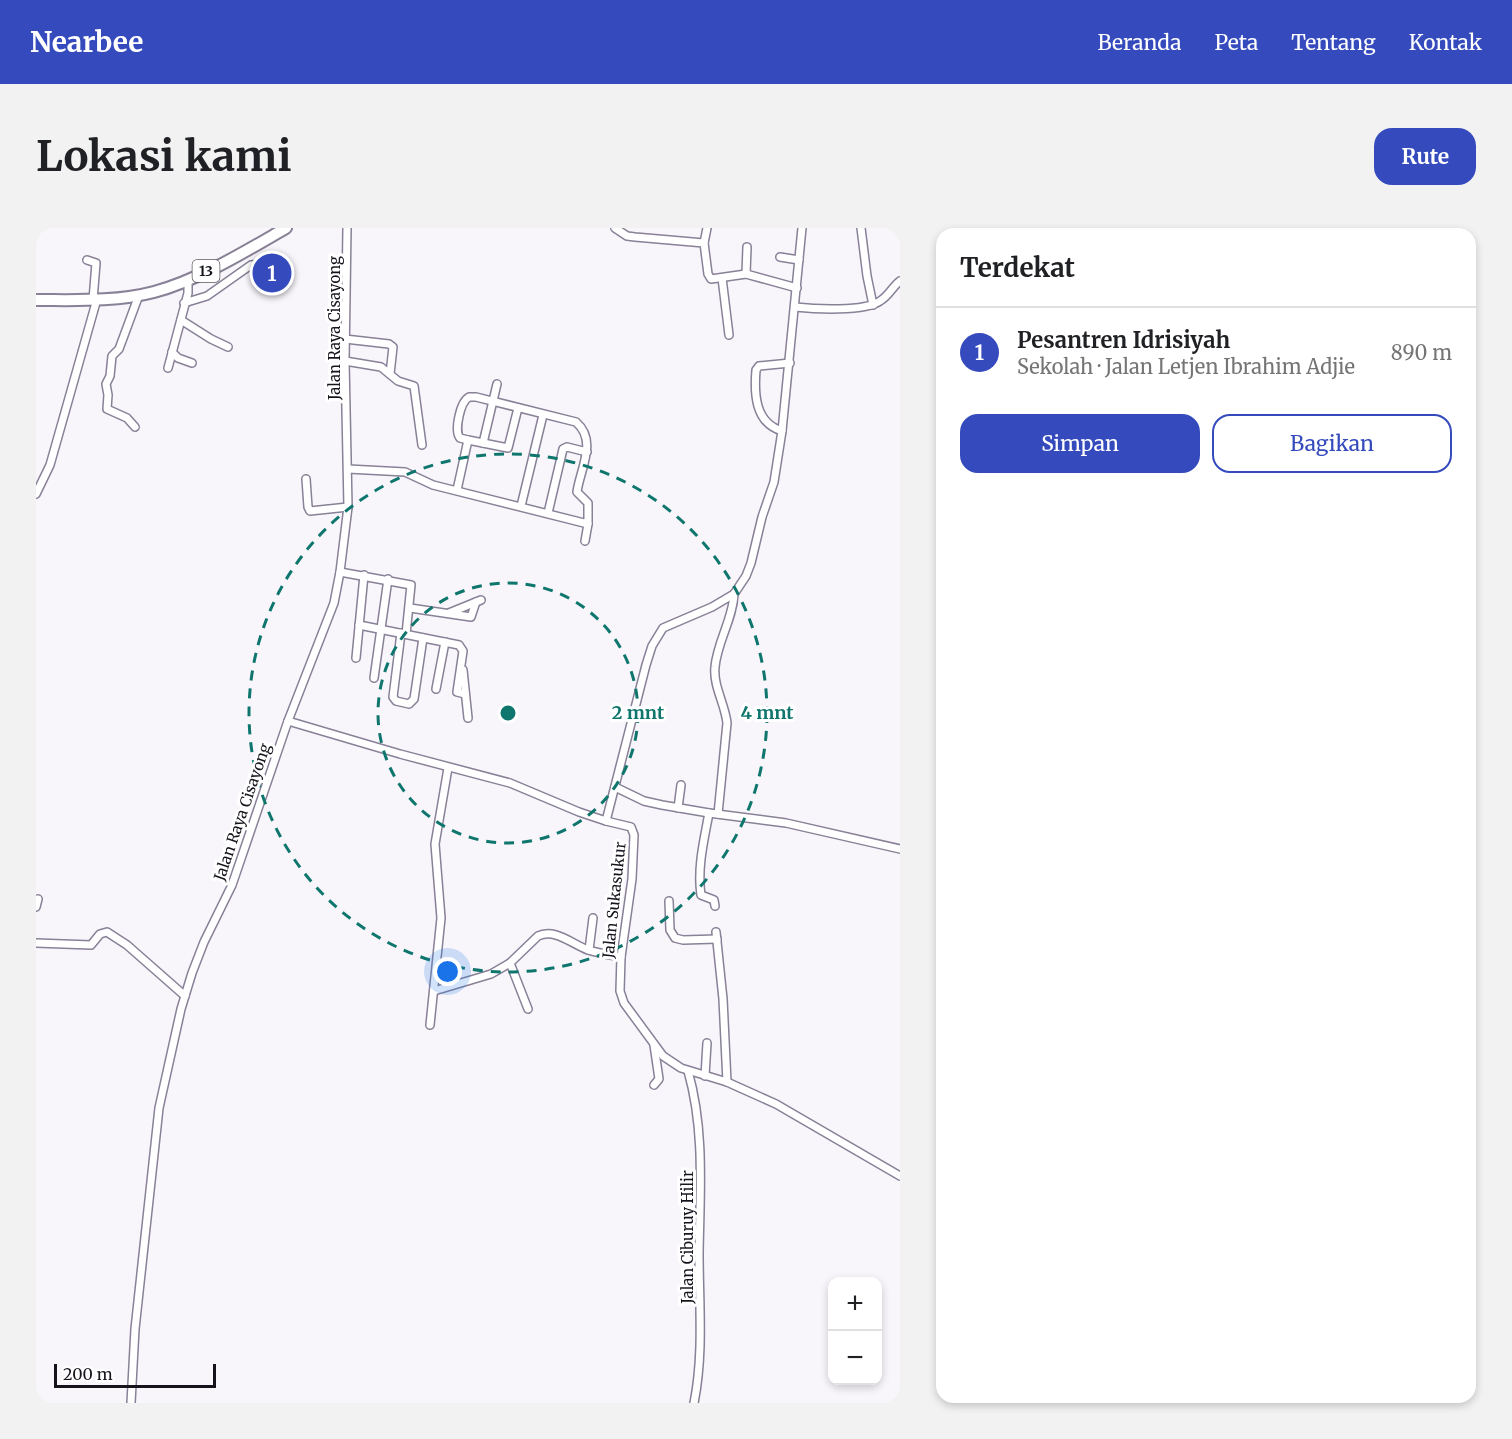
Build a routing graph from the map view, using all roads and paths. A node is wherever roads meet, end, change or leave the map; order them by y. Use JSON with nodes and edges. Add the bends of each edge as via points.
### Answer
{"nodes":[{"id":1,"x":286,"y":228,"type":"edge"},
{"id":2,"x":347,"y":228,"type":"edge"},
{"id":3,"x":615,"y":228,"type":"edge"},
{"id":4,"x":706,"y":228,"type":"edge"},
{"id":5,"x":802,"y":228,"type":"edge"},
{"id":6,"x":861,"y":228,"type":"edge"},
{"id":7,"x":704,"y":243,"type":"junction"},
{"id":8,"x":747,"y":247,"type":"dead end"},
{"id":9,"x":780,"y":258,"type":"dead end"},
{"id":10,"x":87,"y":260,"type":"dead end"},
{"id":11,"x":799,"y":260,"type":"junction"},
{"id":12,"x":287,"y":270,"type":"dead end"},
{"id":13,"x":746,"y":274,"type":"junction"},
{"id":14,"x":722,"y":278,"type":"junction"},
{"id":15,"x":190,"y":279,"type":"junction"},
{"id":16,"x":900,"y":281,"type":"edge"},
{"id":17,"x":797,"y":288,"type":"junction"},
{"id":18,"x":139,"y":295,"type":"junction"},
{"id":19,"x":99,"y":299,"type":"junction"},
{"id":20,"x":36,"y":300,"type":"edge"},
{"id":21,"x":184,"y":303,"type":"junction"},
{"id":22,"x":873,"y":305,"type":"junction"},
{"id":23,"x":795,"y":307,"type":"junction"},
{"id":24,"x":182,"y":320,"type":"junction"},
{"id":25,"x":729,"y":335,"type":"dead end"},
{"id":26,"x":345,"y":339,"type":"junction"},
{"id":27,"x":228,"y":347,"type":"dead end"},
{"id":28,"x":172,"y":352,"type":"junction"},
{"id":29,"x":345,"y":361,"type":"junction"},
{"id":30,"x":192,"y":363,"type":"dead end"},
{"id":31,"x":790,"y":363,"type":"junction"},
{"id":32,"x":168,"y":368,"type":"dead end"},
{"id":33,"x":390,"y":374,"type":"junction"},
{"id":34,"x":497,"y":384,"type":"dead end"},
{"id":35,"x":493,"y":401,"type":"junction"},
{"id":36,"x":518,"y":408,"type":"junction"},
{"id":37,"x":543,"y":415,"type":"junction"},
{"id":38,"x":135,"y":427,"type":"dead end"},
{"id":39,"x":782,"y":431,"type":"junction"},
{"id":40,"x":468,"y":440,"type":"junction"},
{"id":41,"x":483,"y":443,"type":"junction"},
{"id":42,"x":422,"y":445,"type":"dead end"},
{"id":43,"x":587,"y":452,"type":"junction"},
{"id":44,"x":348,"y":469,"type":"junction"},
{"id":45,"x":306,"y":479,"type":"dead end"},
{"id":46,"x":457,"y":490,"type":"junction"},
{"id":47,"x":36,"y":495,"type":"edge"},
{"id":48,"x":521,"y":506,"type":"junction"},
{"id":49,"x":348,"y":507,"type":"junction"},
{"id":50,"x":548,"y":513,"type":"junction"},
{"id":51,"x":588,"y":524,"type":"junction"},
{"id":52,"x":585,"y":541,"type":"dead end"},
{"id":53,"x":340,"y":572,"type":"junction"},
{"id":54,"x":364,"y":575,"type":"junction"},
{"id":55,"x":388,"y":579,"type":"junction"},
{"id":56,"x":734,"y":594,"type":"junction"},
{"id":57,"x":410,"y":608,"type":"junction"},
{"id":58,"x":447,"y":614,"type":"junction"},
{"id":59,"x":359,"y":625,"type":"junction"},
{"id":60,"x":382,"y":630,"type":"junction"},
{"id":61,"x":404,"y":634,"type":"junction"},
{"id":62,"x":423,"y":638,"type":"junction"},
{"id":63,"x":445,"y":642,"type":"junction"},
{"id":64,"x":356,"y":658,"type":"dead end"},
{"id":65,"x":374,"y":678,"type":"dead end"},
{"id":66,"x":436,"y":689,"type":"dead end"},
{"id":67,"x":468,"y":718,"type":"dead end"},
{"id":68,"x":288,"y":721,"type":"junction"},
{"id":69,"x":448,"y":768,"type":"junction"},
{"id":70,"x":681,"y":785,"type":"dead end"},
{"id":71,"x":615,"y":787,"type":"junction"},
{"id":72,"x":678,"y":808,"type":"junction"},
{"id":73,"x":709,"y":813,"type":"junction"},
{"id":74,"x":718,"y":814,"type":"junction"},
{"id":75,"x":606,"y":821,"type":"junction"},
{"id":76,"x":900,"y":849,"type":"edge"},
{"id":77,"x":669,"y":901,"type":"dead end"},
{"id":78,"x":715,"y":906,"type":"dead end"},
{"id":79,"x":593,"y":918,"type":"dead end"},
{"id":80,"x":36,"y":943,"type":"edge"},
{"id":81,"x":589,"y":950,"type":"junction"},
{"id":82,"x":621,"y":957,"type":"junction"},
{"id":83,"x":510,"y":963,"type":"junction"},
{"id":84,"x":434,"y":991,"type":"junction"},
{"id":85,"x":185,"y":996,"type":"junction"},
{"id":86,"x":528,"y":1010,"type":"dead end"},
{"id":87,"x":430,"y":1025,"type":"dead end"},
{"id":88,"x":707,"y":1043,"type":"dead end"},
{"id":89,"x":654,"y":1044,"type":"junction"},
{"id":90,"x":688,"y":1071,"type":"junction"},
{"id":91,"x":705,"y":1076,"type":"junction"},
{"id":92,"x":727,"y":1082,"type":"junction"},
{"id":93,"x":654,"y":1085,"type":"dead end"},
{"id":94,"x":900,"y":1176,"type":"edge"},
{"id":95,"x":131,"y":1403,"type":"edge"},
{"id":96,"x":694,"y":1403,"type":"edge"}],
"edges":[{"from":1,"to":15,"type":"highway","number":"13"},
{"from":2,"to":26,"type":"street","name":"Jalan Raya Cisayong"},
{"from":3,"to":7,"type":"street","via":[[627,236]]},
{"from":4,"to":7,"type":"street"},
{"from":5,"to":11,"type":"street"},
{"from":6,"to":22,"type":"street"},
{"from":7,"to":14,"type":"street","via":[[709,277]]},
{"from":8,"to":13,"type":"street"},
{"from":9,"to":11,"type":"street"},
{"from":10,"to":19,"type":"street","via":[[96,263]]},
{"from":11,"to":17,"type":"street"},
{"from":12,"to":21,"type":"street","via":[[270,263],[251,265],[207,296]]},
{"from":13,"to":14,"type":"street"},
{"from":13,"to":17,"type":"street"},
{"from":14,"to":25,"type":"street"},
{"from":15,"to":18,"type":"highway","number":"13"},
{"from":15,"to":21,"type":"street"},
{"from":16,"to":22,"type":"street"},
{"from":17,"to":23,"type":"street"},
{"from":18,"to":19,"type":"highway","number":"13"},
{"from":18,"to":38,"type":"street","via":[[119,349],[112,356],[106,384],[107,409],[128,418]]},
{"from":19,"to":20,"type":"highway","number":"13"},
{"from":19,"to":47,"type":"street","via":[[50,465]]},
{"from":21,"to":24,"type":"street"},
{"from":22,"to":23,"type":"street"},
{"from":23,"to":31,"type":"street"},
{"from":24,"to":27,"type":"street"},
{"from":24,"to":28,"type":"street"},
{"from":26,"to":29,"type":"street","name":"Jalan Raya Cisayong"},
{"from":26,"to":33,"type":"street","via":[[393,347]]},
{"from":28,"to":30,"type":"street"},
{"from":28,"to":32,"type":"street"},
{"from":29,"to":33,"type":"street","via":[[375,365]]},
{"from":29,"to":44,"type":"street","name":"Jalan Raya Cisayong"},
{"from":31,"to":39,"type":"street"},
{"from":31,"to":39,"type":"street","via":[[759,366],[756,370],[755,398],[759,409],[766,423]]},
{"from":33,"to":42,"type":"street","via":[[415,388]]},
{"from":34,"to":35,"type":"street"},
{"from":35,"to":36,"type":"street"},
{"from":35,"to":40,"type":"street","via":[[465,399],[457,431],[460,438]]},
{"from":35,"to":41,"type":"street"},
{"from":36,"to":37,"type":"street"},
{"from":36,"to":41,"type":"street","via":[[508,448]]},
{"from":37,"to":43,"type":"street","via":[[576,422],[583,431]]},
{"from":37,"to":48,"type":"street"},
{"from":39,"to":56,"type":"street","via":[[774,482],[751,563]]},
{"from":40,"to":41,"type":"street"},
{"from":40,"to":46,"type":"street"},
{"from":43,"to":50,"type":"street","via":[[563,449]]},
{"from":43,"to":51,"type":"street","via":[[577,492],[588,503]]},
{"from":44,"to":46,"type":"street","via":[[405,472]]},
{"from":44,"to":49,"type":"street","name":"Jalan Raya Cisayong"},
{"from":45,"to":49,"type":"street","via":[[310,511]]},
{"from":46,"to":48,"type":"street"},
{"from":48,"to":50,"type":"street"},
{"from":49,"to":53,"type":"street","name":"Jalan Raya Cisayong"},
{"from":50,"to":51,"type":"street"},
{"from":51,"to":52,"type":"street"},
{"from":53,"to":54,"type":"street"},
{"from":53,"to":68,"type":"street","name":"Jalan Raya Cisayong","via":[[334,603]]},
{"from":54,"to":55,"type":"street"},
{"from":54,"to":59,"type":"street"},
{"from":55,"to":57,"type":"street","via":[[411,585]]},
{"from":55,"to":60,"type":"street"},
{"from":56,"to":71,"type":"street","via":[[658,634],[646,664]]},
{"from":56,"to":74,"type":"street","via":[[715,666],[727,723]]},
{"from":57,"to":58,"type":"street"},
{"from":57,"to":61,"type":"street"},
{"from":58,"to":58,"type":"street","via":[[478,601],[471,617]]},
{"from":59,"to":60,"type":"street"},
{"from":59,"to":64,"type":"street"},
{"from":60,"to":61,"type":"street"},
{"from":60,"to":65,"type":"street"},
{"from":61,"to":62,"type":"street"},
{"from":61,"to":62,"type":"street","via":[[393,697],[409,704],[414,699]]},
{"from":62,"to":63,"type":"street"},
{"from":63,"to":66,"type":"street"},
{"from":63,"to":67,"type":"street","via":[[461,646],[463,651],[457,692],[465,694]]},
{"from":68,"to":69,"type":"street","name":"Jalan Sukasukur"},
{"from":68,"to":85,"type":"street","name":"Jalan Raya Cisayong","via":[[232,885],[204,942]]},
{"from":69,"to":75,"type":"street","name":"Jalan Sukasukur","via":[[510,783]]},
{"from":69,"to":84,"type":"street","via":[[435,844],[441,918]]},
{"from":70,"to":72,"type":"street"},
{"from":71,"to":72,"type":"street","via":[[644,801]]},
{"from":71,"to":75,"type":"street"},
{"from":72,"to":73,"type":"street"},
{"from":73,"to":74,"type":"street"},
{"from":73,"to":78,"type":"street","via":[[701,852],[700,888],[703,897],[714,900]]},
{"from":74,"to":76,"type":"street","via":[[786,823]]},
{"from":75,"to":82,"type":"street","name":"Jalan Sukasukur","via":[[627,825],[634,835]]},
{"from":77,"to":92,"type":"street","via":[[670,930],[675,938],[717,935]]},
{"from":79,"to":81,"type":"street"},
{"from":80,"to":85,"type":"street","via":[[91,945],[107,932]]},
{"from":81,"to":82,"type":"street"},
{"from":81,"to":83,"type":"street","via":[[543,933]]},
{"from":82,"to":89,"type":"street","name":"Jalan Sukasukur","via":[[621,996]]},
{"from":83,"to":84,"type":"street","via":[[482,978]]},
{"from":83,"to":86,"type":"street"},
{"from":84,"to":87,"type":"street"},
{"from":85,"to":95,"type":"street","name":"Jalan Raya Cisayong","via":[[159,1108],[135,1329]]},
{"from":88,"to":91,"type":"street"},
{"from":89,"to":90,"type":"street","name":"Jalan Sukasukur","via":[[663,1056]]},
{"from":89,"to":93,"type":"street","via":[[659,1079]]},
{"from":90,"to":91,"type":"street","name":"Jalan Sukasukur"},
{"from":90,"to":96,"type":"street","name":"Jalan Ciburuy Hilir","via":[[695,1096],[701,1185],[701,1316]]},
{"from":91,"to":92,"type":"street","name":"Jalan Sukasukur"},
{"from":92,"to":94,"type":"street","name":"Jalan Sukasukur","via":[[776,1104]]}]}
